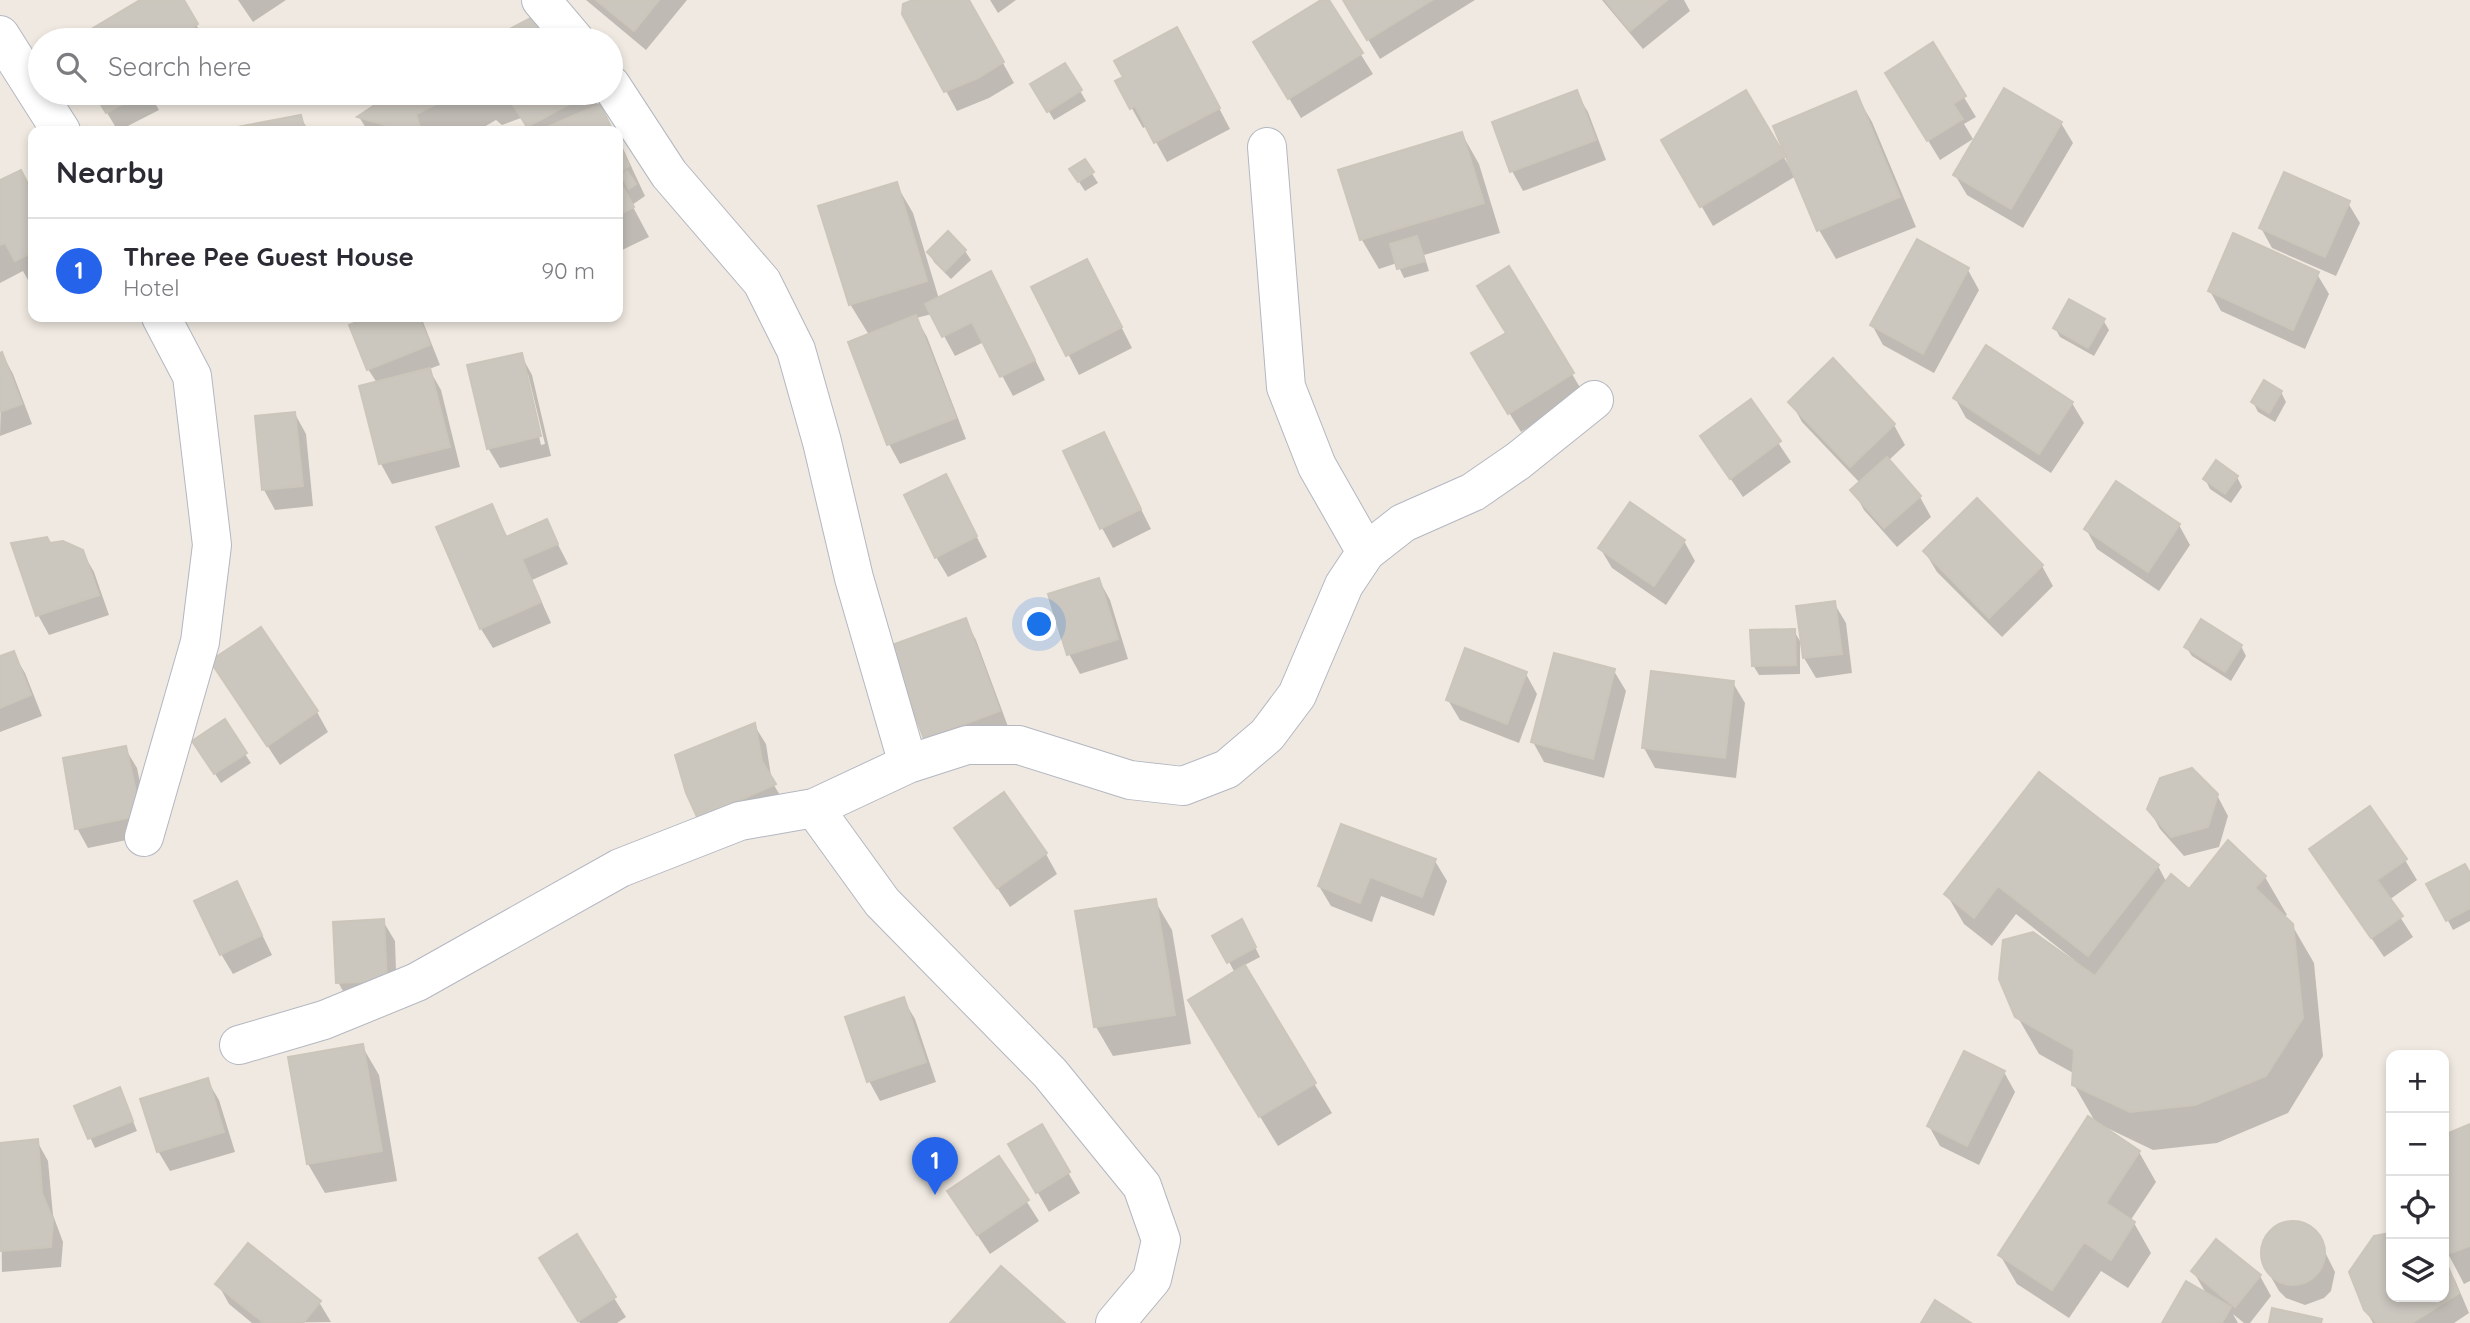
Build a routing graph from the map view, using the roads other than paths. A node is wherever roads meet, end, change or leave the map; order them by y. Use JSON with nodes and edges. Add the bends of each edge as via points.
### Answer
{"nodes":[{"id":1,"x":541,"y":0,"type":"edge"},
{"id":2,"x":565,"y":28,"type":"edge"},
{"id":3,"x":0,"y":35,"type":"edge"},
{"id":4,"x":28,"y":79,"type":"edge"},
{"id":5,"x":623,"y":103,"type":"edge"},
{"id":6,"x":44,"y":105,"type":"edge"},
{"id":7,"x":58,"y":126,"type":"edge"},
{"id":8,"x":1267,"y":147,"type":"dead end"},
{"id":9,"x":164,"y":322,"type":"edge"},
{"id":10,"x":1594,"y":400,"type":"dead end"},
{"id":11,"x":1366,"y":552,"type":"junction"},
{"id":12,"x":908,"y":764,"type":"junction"},
{"id":13,"x":814,"y":808,"type":"junction"},
{"id":14,"x":144,"y":837,"type":"dead end"},
{"id":15,"x":239,"y":1045,"type":"dead end"},
{"id":16,"x":1115,"y":1323,"type":"edge"}],
"edges":[{"from":1,"to":2,"type":"street"},
{"from":3,"to":4,"type":"street"},
{"from":5,"to":12,"type":"street","via":[[669,174],[762,282],[796,349],[854,578]]},
{"from":6,"to":7,"type":"street"},
{"from":8,"to":11,"type":"street","via":[[1286,387],[1317,466]]},
{"from":9,"to":14,"type":"street","via":[[192,376],[212,545],[201,642]]},
{"from":10,"to":11,"type":"street","via":[[1473,492],[1403,523]]},
{"from":11,"to":12,"type":"street","via":[[1344,584],[1297,695],[1267,735],[1227,769],[1183,786],[1130,780],[1019,745],[967,745]]},
{"from":12,"to":13,"type":"street"},
{"from":13,"to":15,"type":"street","via":[[740,821],[620,867],[417,982],[324,1020]]},
{"from":13,"to":16,"type":"street","via":[[882,902],[1051,1073],[1142,1186],[1161,1240],[1152,1279]]}]}
